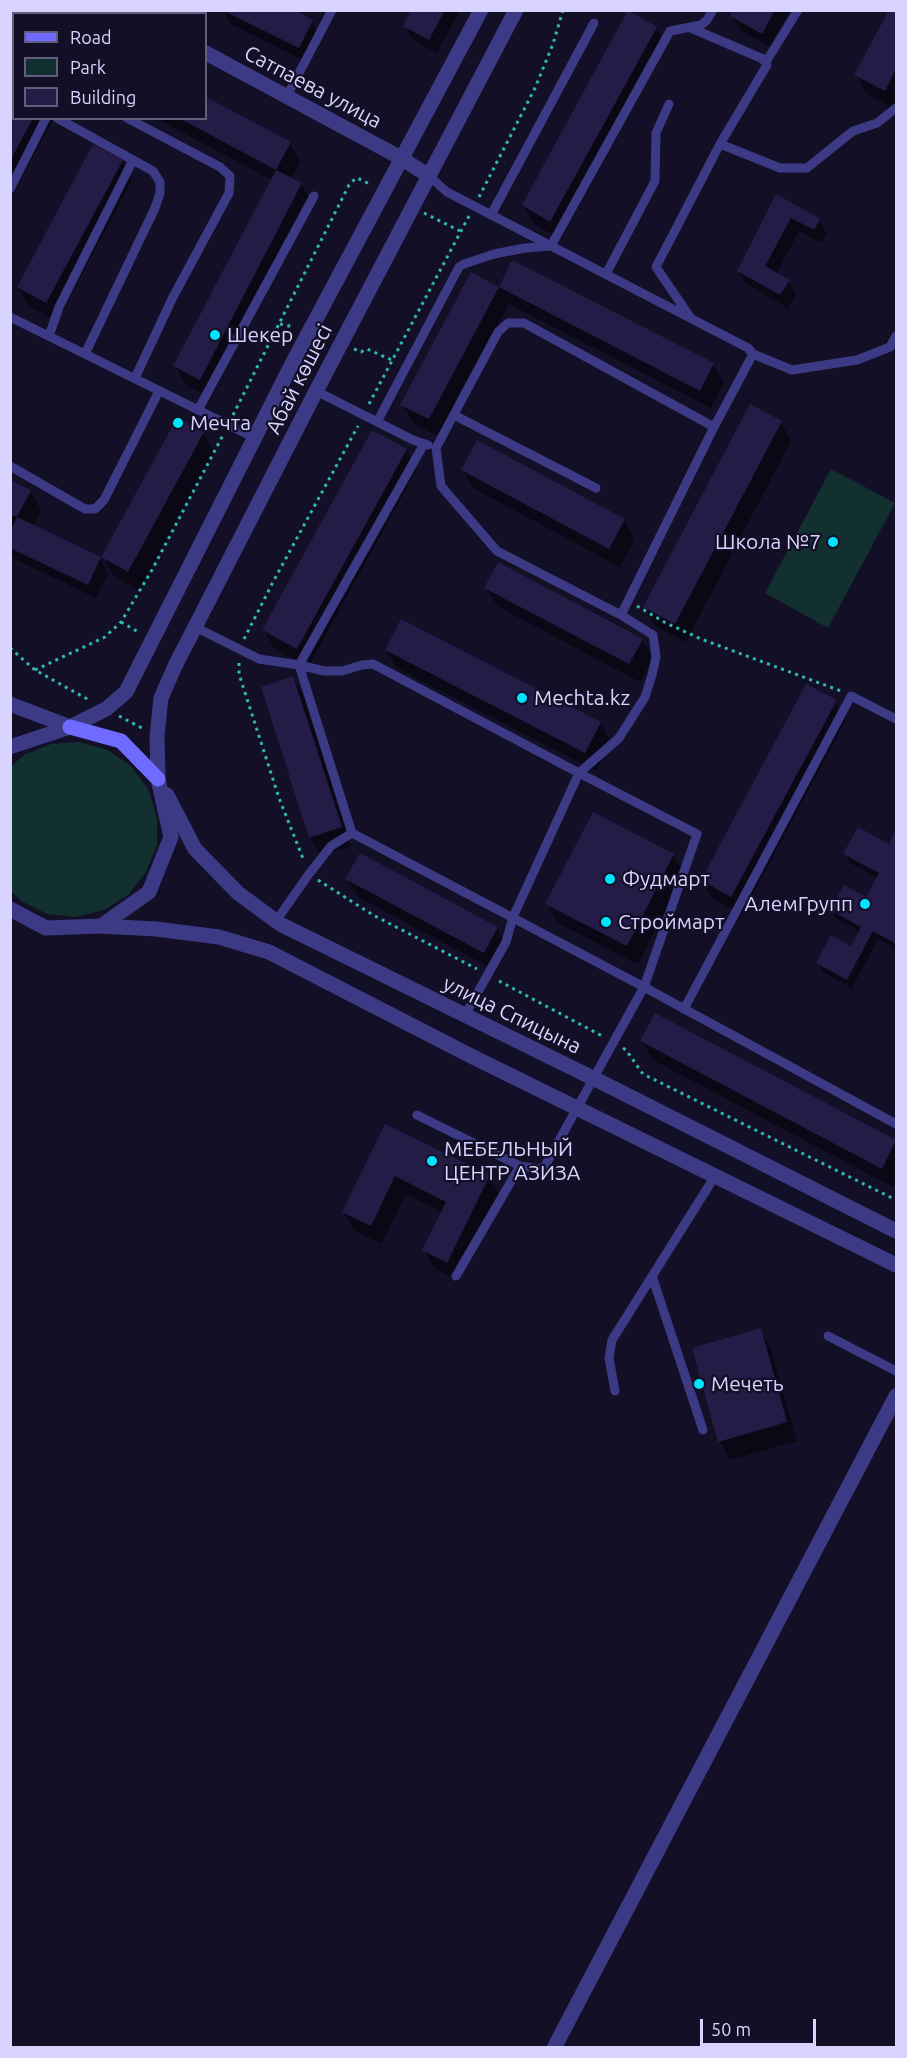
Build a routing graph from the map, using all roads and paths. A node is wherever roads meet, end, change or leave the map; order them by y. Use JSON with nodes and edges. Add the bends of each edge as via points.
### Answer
{"nodes":[{"id":1,"x":332,"y":10,"type":"edge"},
{"id":2,"x":481,"y":10,"type":"edge"},
{"id":3,"x":516,"y":10,"type":"edge"},
{"id":4,"x":563,"y":10,"type":"edge"},
{"id":5,"x":713,"y":10,"type":"edge"},
{"id":6,"x":798,"y":10,"type":"edge"},
{"id":7,"x":594,"y":23,"type":"dead end"},
{"id":8,"x":692,"y":28,"type":"junction"},
{"id":9,"x":207,"y":55,"type":"edge"},
{"id":10,"x":766,"y":62,"type":"junction"},
{"id":11,"x":287,"y":96,"type":"junction"},
{"id":12,"x":669,"y":104,"type":"dead end"},
{"id":13,"x":897,"y":108,"type":"edge"},
{"id":14,"x":45,"y":120,"type":"edge"},
{"id":15,"x":61,"y":120,"type":"edge"},
{"id":16,"x":131,"y":120,"type":"edge"},
{"id":17,"x":720,"y":144,"type":"junction"},
{"id":18,"x":401,"y":158,"type":"junction"},
{"id":19,"x":134,"y":160,"type":"junction"},
{"id":20,"x":429,"y":176,"type":"junction"},
{"id":21,"x":10,"y":189,"type":"edge"},
{"id":22,"x":314,"y":196,"type":"dead end"},
{"id":23,"x":475,"y":206,"type":"junction"},
{"id":24,"x":413,"y":207,"type":"junction"},
{"id":25,"x":491,"y":215,"type":"junction"},
{"id":26,"x":460,"y":231,"type":"junction"},
{"id":27,"x":551,"y":246,"type":"junction"},
{"id":28,"x":606,"y":274,"type":"junction"},
{"id":29,"x":10,"y":317,"type":"edge"},
{"id":30,"x":691,"y":318,"type":"junction"},
{"id":31,"x":49,"y":336,"type":"junction"},
{"id":32,"x":897,"y":336,"type":"edge"},
{"id":33,"x":340,"y":344,"type":"junction"},
{"id":34,"x":85,"y":354,"type":"junction"},
{"id":35,"x":753,"y":354,"type":"junction"},
{"id":36,"x":392,"y":360,"type":"junction"},
{"id":37,"x":135,"y":378,"type":"junction"},
{"id":38,"x":159,"y":391,"type":"junction"},
{"id":39,"x":316,"y":391,"type":"junction"},
{"id":40,"x":198,"y":410,"type":"junction"},
{"id":41,"x":364,"y":415,"type":"junction"},
{"id":42,"x":454,"y":415,"type":"junction"},
{"id":43,"x":377,"y":422,"type":"junction"},
{"id":44,"x":714,"y":427,"type":"junction"},
{"id":45,"x":255,"y":438,"type":"junction"},
{"id":46,"x":424,"y":444,"type":"junction"},
{"id":47,"x":436,"y":448,"type":"junction"},
{"id":48,"x":10,"y":465,"type":"edge"},
{"id":49,"x":596,"y":488,"type":"dead end"},
{"id":50,"x":628,"y":600,"type":"junction"},
{"id":51,"x":621,"y":615,"type":"junction"},
{"id":52,"x":121,"y":622,"type":"dead end"},
{"id":53,"x":195,"y":627,"type":"junction"},
{"id":54,"x":154,"y":640,"type":"junction"},
{"id":55,"x":10,"y":648,"type":"edge"},
{"id":56,"x":239,"y":649,"type":"junction"},
{"id":57,"x":299,"y":664,"type":"junction"},
{"id":58,"x":851,"y":696,"type":"junction"},
{"id":59,"x":10,"y":704,"type":"edge"},
{"id":60,"x":106,"y":709,"type":"junction"},
{"id":61,"x":897,"y":719,"type":"edge"},
{"id":62,"x":70,"y":727,"type":"junction"},
{"id":63,"x":157,"y":736,"type":"junction"},
{"id":64,"x":10,"y":747,"type":"edge"},
{"id":65,"x":579,"y":773,"type":"junction"},
{"id":66,"x":158,"y":779,"type":"junction"},
{"id":67,"x":352,"y":833,"type":"junction"},
{"id":68,"x":309,"y":874,"type":"junction"},
{"id":69,"x":10,"y":909,"type":"edge"},
{"id":70,"x":513,"y":917,"type":"junction"},
{"id":71,"x":276,"y":921,"type":"junction"},
{"id":72,"x":101,"y":926,"type":"junction"},
{"id":73,"x":488,"y":975,"type":"junction"},
{"id":74,"x":644,"y":987,"type":"junction"},
{"id":75,"x":684,"y":1009,"type":"junction"},
{"id":76,"x":465,"y":1015,"type":"junction"},
{"id":77,"x":613,"y":1041,"type":"junction"},
{"id":78,"x":592,"y":1078,"type":"junction"},
{"id":79,"x":577,"y":1108,"type":"junction"},
{"id":80,"x":417,"y":1116,"type":"dead end"},
{"id":81,"x":897,"y":1124,"type":"edge"},
{"id":82,"x":520,"y":1166,"type":"junction"},
{"id":83,"x":715,"y":1176,"type":"junction"},
{"id":84,"x":897,"y":1200,"type":"edge"},
{"id":85,"x":897,"y":1231,"type":"edge"},
{"id":86,"x":897,"y":1265,"type":"edge"},
{"id":87,"x":456,"y":1276,"type":"dead end"},
{"id":88,"x":652,"y":1276,"type":"junction"},
{"id":89,"x":828,"y":1336,"type":"dead end"},
{"id":90,"x":897,"y":1371,"type":"edge"},
{"id":91,"x":615,"y":1391,"type":"dead end"},
{"id":92,"x":895,"y":1406,"type":"edge"},
{"id":93,"x":703,"y":1430,"type":"dead end"},
{"id":94,"x":554,"y":2048,"type":"edge"}],
"edges":[{"from":1,"to":11,"type":"lane"},
{"from":2,"to":18,"type":"street","name":"Абай көшесі"},
{"from":3,"to":20,"type":"street","name":"Абай көшесі"},
{"from":4,"to":23,"type":"path","via":[[535,88]]},
{"from":5,"to":8,"type":"lane","via":[[708,20]]},
{"from":6,"to":10,"type":"lane"},
{"from":7,"to":25,"type":"lane"},
{"from":8,"to":10,"type":"lane"},
{"from":8,"to":27,"type":"lane","via":[[670,31]]},
{"from":9,"to":11,"type":"street","name":"Сатпаева улица"},
{"from":10,"to":17,"type":"lane"},
{"from":11,"to":18,"type":"street","name":"Сатпаева улица"},
{"from":12,"to":28,"type":"lane","via":[[656,133],[655,181]]},
{"from":13,"to":17,"type":"lane","via":[[877,123],[853,131],[807,168],[780,168]]},
{"from":14,"to":21,"type":"lane"},
{"from":15,"to":19,"type":"lane"},
{"from":16,"to":37,"type":"lane","via":[[230,176],[229,193]]},
{"from":17,"to":30,"type":"lane","via":[[656,267]]},
{"from":18,"to":20,"type":"street","name":"Сатпаева улица"},
{"from":18,"to":45,"type":"street","name":"Абай көшесі"},
{"from":19,"to":31,"type":"lane","via":[[59,308]]},
{"from":19,"to":34,"type":"lane","via":[[153,171],[160,182],[160,193]]},
{"from":20,"to":23,"type":"lane","via":[[447,192]]},
{"from":20,"to":24,"type":"street","name":"Абай көшесі"},
{"from":22,"to":40,"type":"lane"},
{"from":23,"to":25,"type":"lane"},
{"from":23,"to":26,"type":"path"},
{"from":24,"to":26,"type":"path"},
{"from":24,"to":33,"type":"street","name":"Абай көшесі"},
{"from":25,"to":27,"type":"lane"},
{"from":26,"to":36,"type":"path"},
{"from":27,"to":28,"type":"lane"},
{"from":27,"to":43,"type":"lane","via":[[494,254],[459,267]]},
{"from":28,"to":30,"type":"lane"},
{"from":29,"to":31,"type":"lane"},
{"from":30,"to":35,"type":"lane"},
{"from":31,"to":34,"type":"lane"},
{"from":32,"to":35,"type":"lane","via":[[890,347],[857,360],[792,370]]},
{"from":33,"to":36,"type":"path"},
{"from":33,"to":39,"type":"street","name":"Абай көшесі"},
{"from":34,"to":37,"type":"lane"},
{"from":35,"to":44,"type":"lane"},
{"from":36,"to":41,"type":"path"},
{"from":37,"to":38,"type":"lane"},
{"from":38,"to":40,"type":"lane"},
{"from":38,"to":48,"type":"lane","via":[[104,500],[95,509],[85,509]]},
{"from":39,"to":41,"type":"lane"},
{"from":39,"to":53,"type":"street","name":"Абай көшесі"},
{"from":40,"to":45,"type":"lane"},
{"from":41,"to":43,"type":"lane"},
{"from":41,"to":56,"type":"path"},
{"from":42,"to":44,"type":"lane","via":[[498,332],[508,323],[524,323]]},
{"from":42,"to":47,"type":"lane"},
{"from":42,"to":49,"type":"lane"},
{"from":43,"to":46,"type":"lane"},
{"from":44,"to":50,"type":"lane"},
{"from":45,"to":54,"type":"street","name":"Абай көшесі"},
{"from":46,"to":47,"type":"lane"},
{"from":46,"to":57,"type":"lane"},
{"from":47,"to":51,"type":"lane","via":[[441,486],[497,551]]},
{"from":50,"to":51,"type":"lane"},
{"from":50,"to":58,"type":"path","via":[[701,639]]},
{"from":51,"to":65,"type":"lane","via":[[653,635],[656,657],[652,675],[645,697],[619,738]]},
{"from":52,"to":54,"type":"path"},
{"from":53,"to":56,"type":"lane"},
{"from":53,"to":63,"type":"street","name":"Абай көшесі","via":[[161,698]]},
{"from":54,"to":60,"type":"street","name":"Абай көшесі","via":[[126,693]]},
{"from":55,"to":60,"type":"path","via":[[35,670]]},
{"from":56,"to":57,"type":"lane","via":[[259,658]]},
{"from":56,"to":68,"type":"path","via":[[239,674],[279,798]]},
{"from":57,"to":65,"type":"lane","via":[[324,671],[373,664]]},
{"from":57,"to":67,"type":"lane"},
{"from":58,"to":61,"type":"lane"},
{"from":58,"to":75,"type":"lane"},
{"from":59,"to":62,"type":"street"},
{"from":60,"to":62,"type":"street","name":"Абай көшесі"},
{"from":60,"to":63,"type":"path"},
{"from":62,"to":64,"type":"street","name":"Абай көшесі"},
{"from":62,"to":66,"type":"main road","via":[[121,741]]},
{"from":63,"to":66,"type":"street","name":"Абай көшесі"},
{"from":65,"to":70,"type":"lane"},
{"from":65,"to":74,"type":"lane","via":[[697,834]]},
{"from":66,"to":71,"type":"street","name":"улица Спицына","via":[[195,849],[238,893]]},
{"from":66,"to":72,"type":"street","name":"Абай көшесі","via":[[171,837],[149,892]]},
{"from":67,"to":68,"type":"lane","via":[[331,846]]},
{"from":67,"to":70,"type":"lane"},
{"from":68,"to":71,"type":"lane"},
{"from":68,"to":73,"type":"path","via":[[374,915]]},
{"from":69,"to":72,"type":"street","via":[[46,928]]},
{"from":70,"to":73,"type":"lane","via":[[506,942]]},
{"from":70,"to":74,"type":"lane"},
{"from":71,"to":76,"type":"street","name":"улица Спицына"},
{"from":72,"to":79,"type":"street","via":[[219,937],[269,952]]},
{"from":73,"to":76,"type":"lane"},
{"from":73,"to":77,"type":"path"},
{"from":74,"to":75,"type":"lane"},
{"from":74,"to":77,"type":"lane"},
{"from":75,"to":81,"type":"lane"},
{"from":76,"to":78,"type":"street","name":"улица Спицына"},
{"from":77,"to":78,"type":"lane"},
{"from":77,"to":84,"type":"path","via":[[626,1050],[643,1074]]},
{"from":78,"to":79,"type":"lane"},
{"from":78,"to":85,"type":"street","name":"улица Спицына"},
{"from":79,"to":82,"type":"lane","via":[[545,1166]]},
{"from":79,"to":83,"type":"street"},
{"from":80,"to":82,"type":"lane"},
{"from":82,"to":87,"type":"lane"},
{"from":83,"to":86,"type":"street"},
{"from":83,"to":88,"type":"lane"},
{"from":88,"to":91,"type":"lane","via":[[612,1340],[609,1358]]},
{"from":88,"to":93,"type":"lane"},
{"from":89,"to":90,"type":"lane"},
{"from":92,"to":94,"type":"street"}]}
